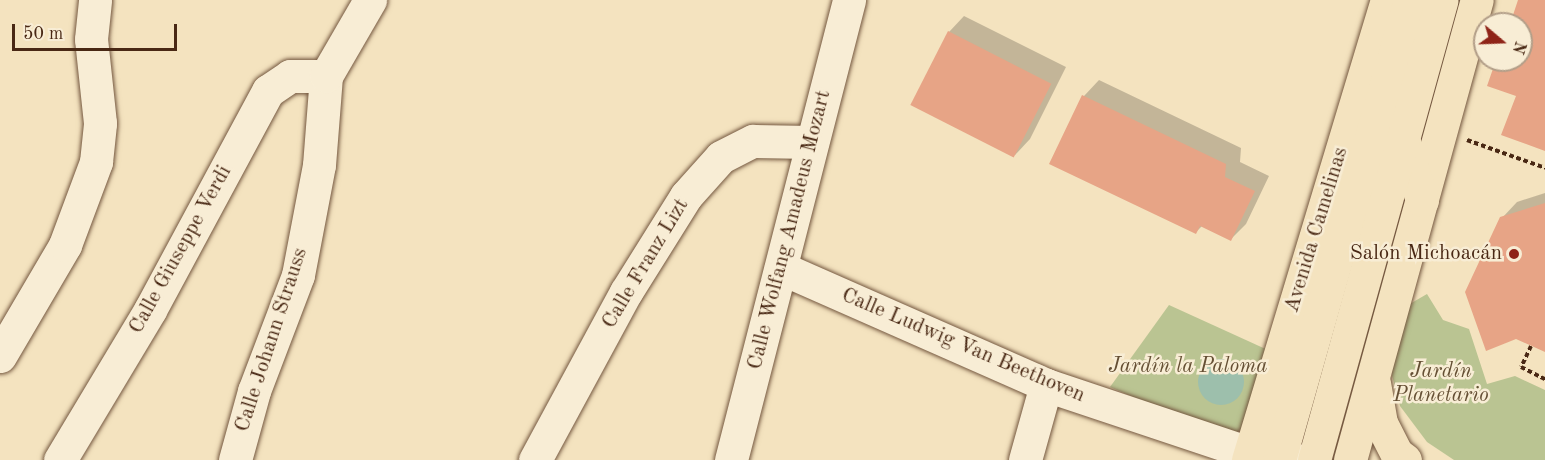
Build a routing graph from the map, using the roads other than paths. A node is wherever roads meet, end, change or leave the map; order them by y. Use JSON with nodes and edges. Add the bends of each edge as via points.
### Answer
{"nodes":[{"id":1,"x":94,"y":0,"type":"edge"},
{"id":2,"x":370,"y":0,"type":"edge"},
{"id":3,"x":849,"y":0,"type":"edge"},
{"id":4,"x":1387,"y":0,"type":"edge"},
{"id":5,"x":1410,"y":0,"type":"edge"},
{"id":6,"x":1442,"y":0,"type":"edge"},
{"id":7,"x":1477,"y":0,"type":"edge"},
{"id":8,"x":326,"y":76,"type":"junction"},
{"id":9,"x":812,"y":142,"type":"junction"},
{"id":10,"x":1404,"y":142,"type":"junction"},
{"id":11,"x":1422,"y":200,"type":"junction"},
{"id":12,"x":781,"y":268,"type":"junction"},
{"id":13,"x":0,"y":356,"type":"edge"},
{"id":14,"x":1373,"y":378,"type":"junction"},
{"id":15,"x":1046,"y":385,"type":"junction"},
{"id":16,"x":1271,"y":458,"type":"edge"},
{"id":17,"x":60,"y":460,"type":"edge"},
{"id":18,"x":235,"y":460,"type":"edge"},
{"id":19,"x":535,"y":460,"type":"edge"},
{"id":20,"x":731,"y":460,"type":"edge"},
{"id":21,"x":1025,"y":460,"type":"edge"},
{"id":22,"x":1314,"y":460,"type":"edge"},
{"id":23,"x":1350,"y":460,"type":"edge"},
{"id":24,"x":1405,"y":460,"type":"edge"}],
"edges":[{"from":1,"to":13,"type":"street","via":[[91,39],[100,123],[96,162],[65,245]]},
{"from":2,"to":8,"type":"street"},
{"from":3,"to":9,"type":"street","name":"Calle Wolfang Amadeus Mozart"},
{"from":4,"to":16,"type":"main road","name":"Avenida Camelinas"},
{"from":5,"to":16,"type":"main road","name":"Avenida Camelinas"},
{"from":6,"to":10,"type":"main road"},
{"from":7,"to":11,"type":"main road"},
{"from":8,"to":17,"type":"street","name":"Calle Giuseppe Verdi","via":[[290,76],[268,91],[150,310]]},
{"from":8,"to":18,"type":"street","name":"Calle Johann Strauss","via":[[319,165],[298,275],[254,391]]},
{"from":9,"to":12,"type":"street","name":"Calle Wolfang Amadeus Mozart"},
{"from":9,"to":19,"type":"street","name":"Calle Franz Lizt","via":[[753,141],[722,157],[686,196],[626,292]]},
{"from":10,"to":11,"type":"main road"},
{"from":10,"to":22,"type":"main road"},
{"from":11,"to":14,"type":"main road"},
{"from":12,"to":15,"type":"street","name":"Calle Ludwig Van Beethoven"},
{"from":12,"to":20,"type":"street","name":"Calle Wolfang Amadeus Mozart"},
{"from":14,"to":23,"type":"main road"},
{"from":14,"to":24,"type":"main road","via":[[1381,423]]},
{"from":15,"to":16,"type":"street","name":"Calle Ludwig Van Beethoven"},
{"from":15,"to":21,"type":"street"}]}
